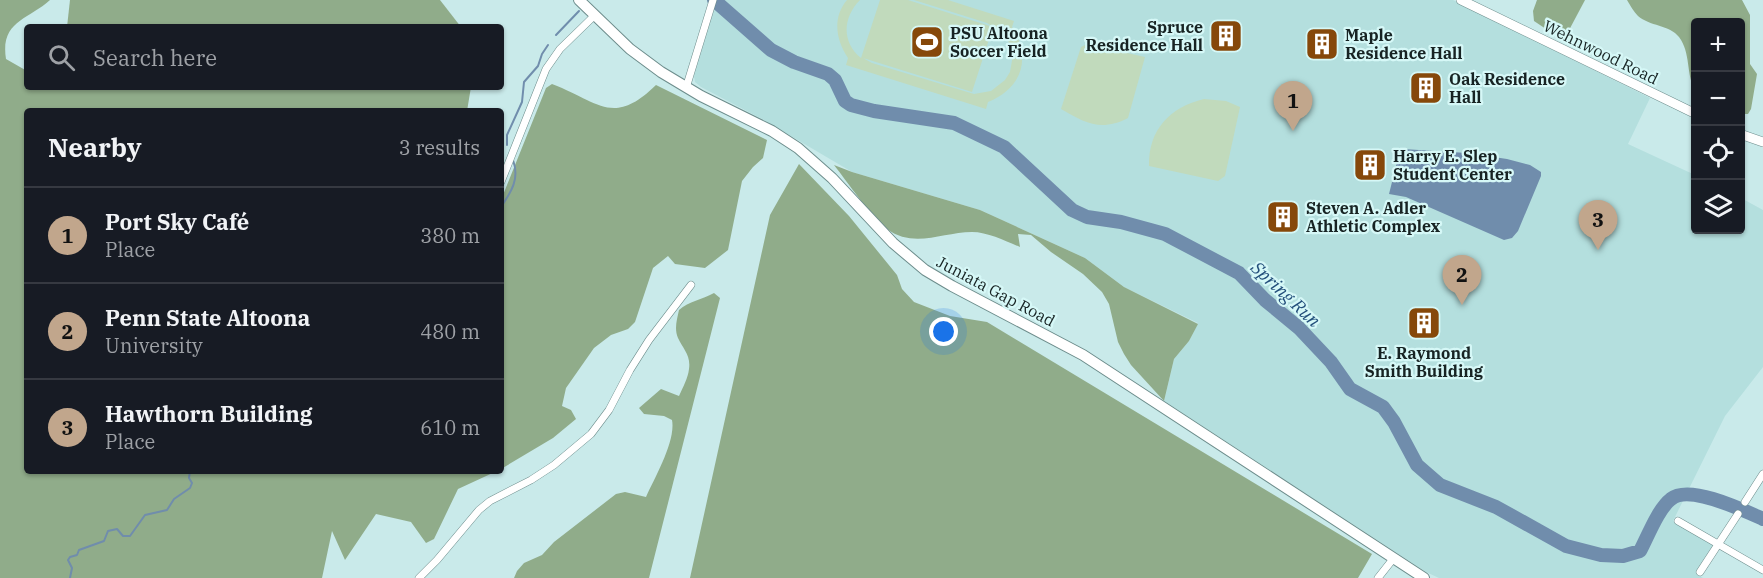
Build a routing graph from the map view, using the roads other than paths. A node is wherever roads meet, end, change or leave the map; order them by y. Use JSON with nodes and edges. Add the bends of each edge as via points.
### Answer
{"nodes":[{"id":1,"x":579,"y":0,"type":"edge"},
{"id":2,"x":1461,"y":0,"type":"edge"},
{"id":3,"x":712,"y":2,"type":"edge"},
{"id":4,"x":595,"y":15,"type":"junction"},
{"id":5,"x":686,"y":88,"type":"junction"},
{"id":6,"x":1691,"y":112,"type":"edge"},
{"id":7,"x":1745,"y":136,"type":"edge"},
{"id":8,"x":1763,"y":142,"type":"edge"},
{"id":9,"x":504,"y":174,"type":"edge"},
{"id":10,"x":691,"y":285,"type":"dead end"},
{"id":11,"x":1763,"y":474,"type":"edge"},
{"id":12,"x":1745,"y":502,"type":"dead end"},
{"id":13,"x":1738,"y":514,"type":"dead end"},
{"id":14,"x":1678,"y":520,"type":"dead end"},
{"id":15,"x":1720,"y":545,"type":"junction"},
{"id":16,"x":1393,"y":559,"type":"junction"},
{"id":17,"x":1763,"y":570,"type":"edge"},
{"id":18,"x":1700,"y":572,"type":"dead end"},
{"id":19,"x":419,"y":578,"type":"edge"},
{"id":20,"x":1378,"y":578,"type":"edge"},
{"id":21,"x":1424,"y":578,"type":"edge"}],
"edges":[{"from":1,"to":4,"type":"main road","name":"Juniata Gap Road"},
{"from":2,"to":6,"type":"street","name":"Wehnwood Road"},
{"from":3,"to":5,"type":"street"},
{"from":4,"to":5,"type":"main road","name":"Juniata Gap Road","via":[[644,60]]},
{"from":4,"to":9,"type":"street","via":[[560,49],[546,69]]},
{"from":5,"to":16,"type":"main road","name":"Juniata Gap Road","via":[[798,148],[909,259],[936,277],[1083,355]]},
{"from":7,"to":8,"type":"street"},
{"from":10,"to":19,"type":"street","via":[[649,340],[591,434],[554,465],[479,510]]},
{"from":11,"to":12,"type":"street"},
{"from":13,"to":15,"type":"street"},
{"from":14,"to":15,"type":"street"},
{"from":15,"to":17,"type":"street"},
{"from":15,"to":18,"type":"street"},
{"from":16,"to":20,"type":"street"},
{"from":16,"to":21,"type":"main road","name":"Juniata Gap Road"}]}
